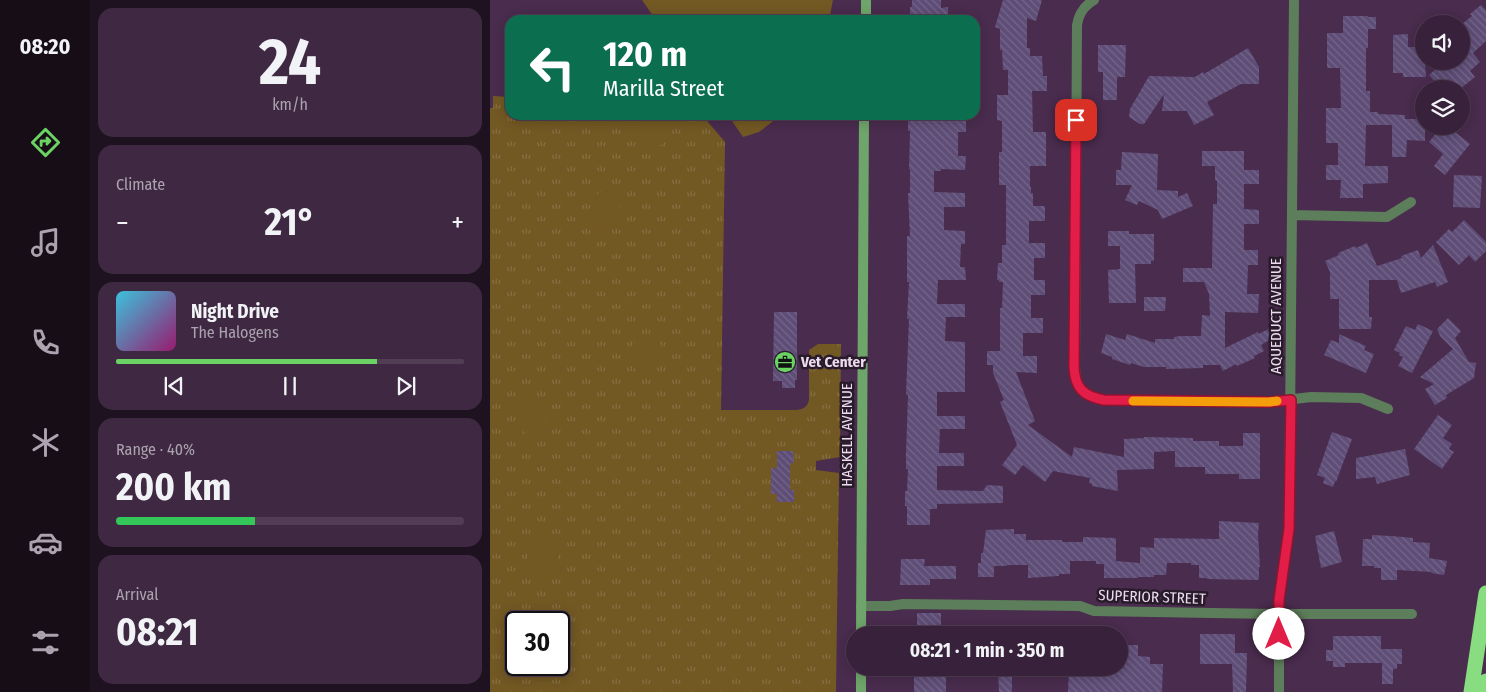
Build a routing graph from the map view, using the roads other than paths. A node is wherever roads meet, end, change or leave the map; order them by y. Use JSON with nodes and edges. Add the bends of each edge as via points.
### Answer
{"nodes":[{"id":1,"x":866,"y":0,"type":"edge"},
{"id":2,"x":1294,"y":0,"type":"edge"},
{"id":3,"x":1092,"y":1,"type":"edge"},
{"id":4,"x":866,"y":15,"type":"edge"},
{"id":5,"x":864,"y":120,"type":"edge"},
{"id":6,"x":1411,"y":202,"type":"dead end"},
{"id":7,"x":1292,"y":215,"type":"junction"},
{"id":8,"x":1291,"y":400,"type":"junction"},
{"id":9,"x":1388,"y":409,"type":"dead end"},
{"id":10,"x":1486,"y":593,"type":"edge"},
{"id":11,"x":861,"y":606,"type":"junction"},
{"id":12,"x":1279,"y":614,"type":"junction"},
{"id":13,"x":1412,"y":614,"type":"dead end"},
{"id":14,"x":861,"y":626,"type":"edge"},
{"id":15,"x":861,"y":676,"type":"edge"},
{"id":16,"x":1486,"y":681,"type":"edge"},
{"id":17,"x":861,"y":692,"type":"edge"},
{"id":18,"x":1279,"y":692,"type":"edge"},
{"id":19,"x":1471,"y":692,"type":"edge"},
{"id":20,"x":1485,"y":692,"type":"edge"}],
"edges":[{"from":1,"to":4,"type":"main road"},
{"from":2,"to":7,"type":"street","name":"AQUEDUCT AVENUE"},
{"from":3,"to":8,"type":"street","via":[[1082,12],[1077,25],[1076,379],[1083,392],[1104,400]]},
{"from":5,"to":11,"type":"main road","name":"HASKELL AVENUE"},
{"from":6,"to":7,"type":"street","via":[[1388,217]]},
{"from":7,"to":8,"type":"street","name":"AQUEDUCT AVENUE"},
{"from":8,"to":9,"type":"street","via":[[1361,398]]},
{"from":8,"to":12,"type":"street","name":"AQUEDUCT AVENUE","via":[[1289,529]]},
{"from":10,"to":19,"type":"highway"},
{"from":11,"to":12,"type":"street","name":"SUPERIOR STREET","via":[[1080,606],[1094,612]]},
{"from":11,"to":14,"type":"main road","name":"HASKELL AVENUE"},
{"from":12,"to":13,"type":"street","name":"SUPERIOR STREET"},
{"from":12,"to":18,"type":"street","name":"AQUEDUCT AVENUE"},
{"from":15,"to":17,"type":"main road"},
{"from":16,"to":20,"type":"highway"}]}
